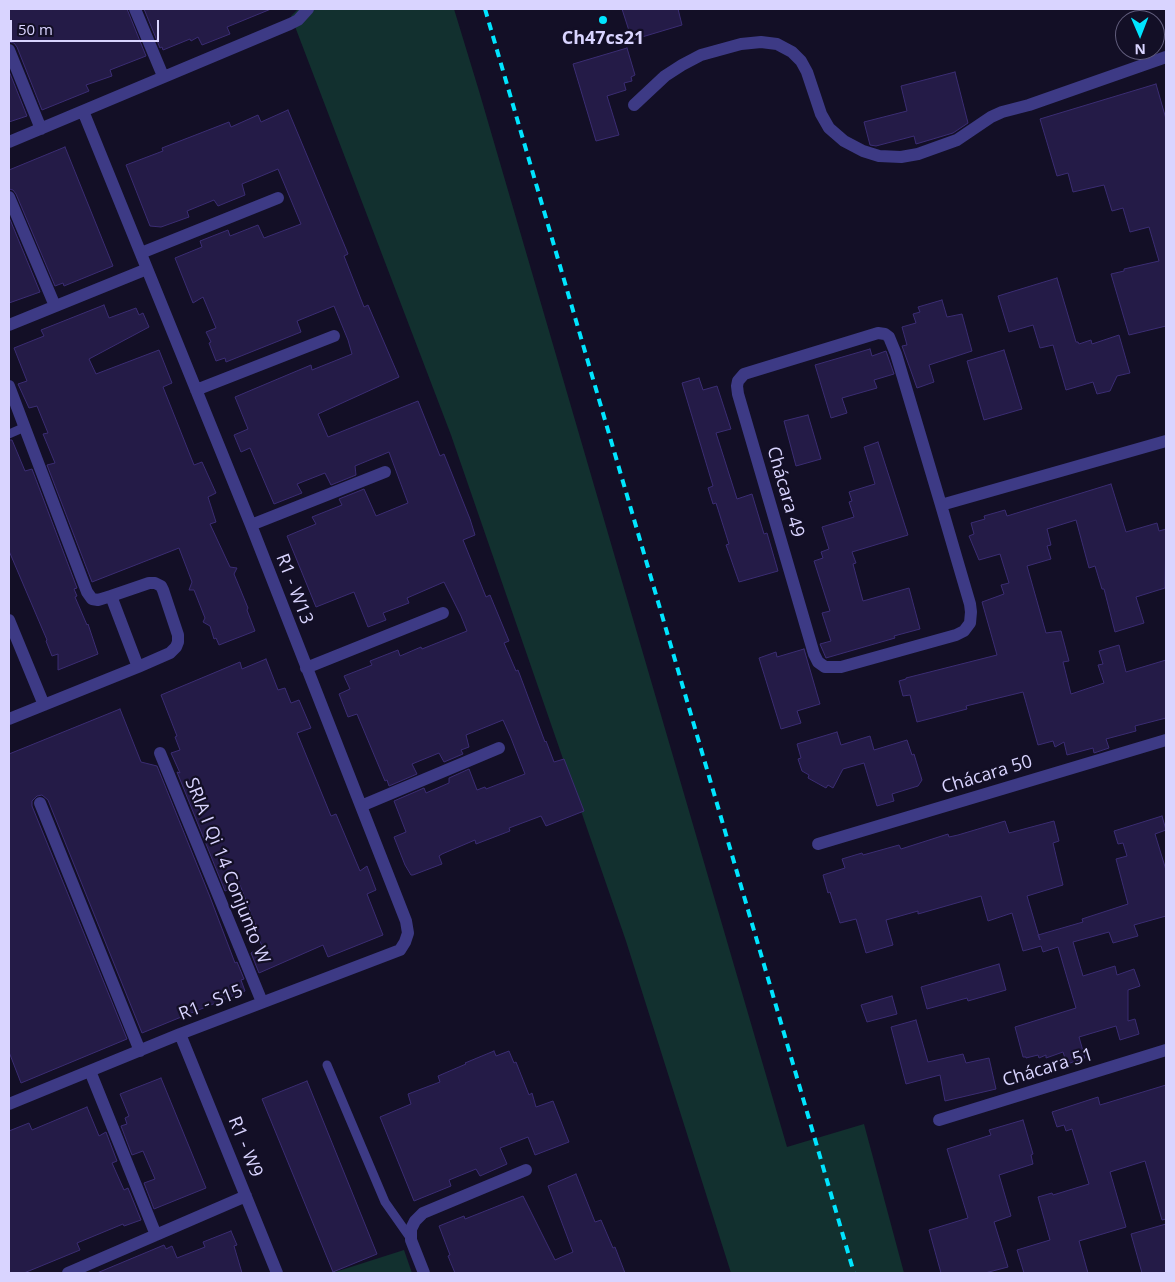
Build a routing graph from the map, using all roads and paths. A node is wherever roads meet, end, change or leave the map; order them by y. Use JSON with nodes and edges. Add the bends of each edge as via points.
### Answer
{"nodes":[{"id":1,"x":135,"y":9,"type":"edge"},
{"id":2,"x":308,"y":9,"type":"edge"},
{"id":3,"x":9,"y":50,"type":"edge"},
{"id":4,"x":1166,"y":57,"type":"edge"},
{"id":5,"x":163,"y":76,"type":"junction"},
{"id":6,"x":634,"y":105,"type":"dead end"},
{"id":7,"x":83,"y":111,"type":"junction"},
{"id":8,"x":41,"y":129,"type":"junction"},
{"id":9,"x":9,"y":142,"type":"edge"},
{"id":10,"x":9,"y":197,"type":"edge"},
{"id":11,"x":278,"y":198,"type":"dead end"},
{"id":12,"x":141,"y":253,"type":"junction"},
{"id":13,"x":147,"y":269,"type":"junction"},
{"id":14,"x":55,"y":306,"type":"junction"},
{"id":15,"x":9,"y":325,"type":"edge"},
{"id":16,"x":334,"y":336,"type":"dead end"},
{"id":17,"x":9,"y":386,"type":"edge"},
{"id":18,"x":196,"y":390,"type":"junction"},
{"id":19,"x":24,"y":427,"type":"junction"},
{"id":20,"x":9,"y":434,"type":"edge"},
{"id":21,"x":1166,"y":441,"type":"edge"},
{"id":22,"x":385,"y":472,"type":"dead end"},
{"id":23,"x":941,"y":505,"type":"junction"},
{"id":24,"x":251,"y":525,"type":"junction"},
{"id":25,"x":111,"y":596,"type":"junction"},
{"id":26,"x":443,"y":613,"type":"dead end"},
{"id":27,"x":9,"y":620,"type":"edge"},
{"id":28,"x":138,"y":667,"type":"junction"},
{"id":29,"x":306,"y":668,"type":"junction"},
{"id":30,"x":44,"y":705,"type":"junction"},
{"id":31,"x":9,"y":719,"type":"edge"},
{"id":32,"x":1166,"y":740,"type":"edge"},
{"id":33,"x":499,"y":748,"type":"dead end"},
{"id":34,"x":160,"y":753,"type":"dead end"},
{"id":35,"x":40,"y":803,"type":"dead end"},
{"id":36,"x":361,"y":806,"type":"junction"},
{"id":37,"x":818,"y":844,"type":"dead end"},
{"id":38,"x":406,"y":922,"type":"joint"},
{"id":39,"x":262,"y":1002,"type":"junction"},
{"id":40,"x":180,"y":1034,"type":"junction"},
{"id":41,"x":1166,"y":1050,"type":"edge"},
{"id":42,"x":140,"y":1051,"type":"junction"},
{"id":43,"x":327,"y":1065,"type":"dead end"},
{"id":44,"x":90,"y":1071,"type":"junction"},
{"id":45,"x":9,"y":1104,"type":"edge"},
{"id":46,"x":939,"y":1120,"type":"dead end"},
{"id":47,"x":526,"y":1170,"type":"dead end"},
{"id":48,"x":246,"y":1196,"type":"junction"},
{"id":49,"x":156,"y":1235,"type":"junction"},
{"id":50,"x":411,"y":1240,"type":"junction"},
{"id":51,"x":90,"y":1269,"type":"edge"},
{"id":52,"x":68,"y":1273,"type":"edge"},
{"id":53,"x":277,"y":1273,"type":"edge"},
{"id":54,"x":424,"y":1273,"type":"edge"}],
"edges":[{"from":1,"to":5,"type":"street"},
{"from":2,"to":5,"type":"street","via":[[290,24]]},
{"from":3,"to":8,"type":"street"},
{"from":4,"to":6,"type":"street","via":[[1002,112],[958,140],[901,157],[879,156],[844,141],[821,114],[802,60],[777,44],[741,44],[702,55],[665,76]]},
{"from":5,"to":7,"type":"street"},
{"from":7,"to":8,"type":"street"},
{"from":7,"to":12,"type":"street","name":"R1 - W13"},
{"from":8,"to":9,"type":"street"},
{"from":10,"to":14,"type":"street"},
{"from":11,"to":12,"type":"street"},
{"from":12,"to":13,"type":"street","name":"R1 - W13"},
{"from":13,"to":14,"type":"street"},
{"from":13,"to":18,"type":"street","name":"R1 - W13"},
{"from":14,"to":15,"type":"street"},
{"from":16,"to":18,"type":"street"},
{"from":17,"to":19,"type":"street"},
{"from":18,"to":24,"type":"street","name":"R1 - W13"},
{"from":19,"to":20,"type":"lane"},
{"from":19,"to":25,"type":"street","via":[[88,592],[92,599]]},
{"from":21,"to":23,"type":"street"},
{"from":22,"to":24,"type":"street"},
{"from":23,"to":23,"type":"street","name":"Chácara 49","via":[[970,604],[970,623],[956,635],[840,667],[825,667],[814,654],[738,394],[738,381],[744,374],[878,333],[889,337]]},
{"from":24,"to":29,"type":"street","name":"R1 - W13"},
{"from":25,"to":28,"type":"street"},
{"from":25,"to":28,"type":"street","via":[[149,582],[163,590],[178,642],[170,654]]},
{"from":26,"to":29,"type":"street"},
{"from":27,"to":30,"type":"street"},
{"from":28,"to":30,"type":"street"},
{"from":29,"to":36,"type":"street","name":"R1 - W13"},
{"from":30,"to":31,"type":"street"},
{"from":32,"to":37,"type":"street","name":"Chácara 50"},
{"from":33,"to":36,"type":"street"},
{"from":34,"to":39,"type":"street","name":"SRIA I Qi 14 Conjunto W"},
{"from":35,"to":42,"type":"street"},
{"from":36,"to":38,"type":"street","name":"R1 - W13"},
{"from":38,"to":39,"type":"street","name":"R1 - S15","via":[[408,933],[400,950]]},
{"from":39,"to":40,"type":"street","name":"R1 - S15"},
{"from":40,"to":42,"type":"street","name":"R1 - S15"},
{"from":40,"to":48,"type":"street","name":"R1 - W9"},
{"from":41,"to":46,"type":"street","name":"Chácara 51"},
{"from":42,"to":44,"type":"street","name":"R1 - S15"},
{"from":43,"to":50,"type":"lane","via":[[385,1202]]},
{"from":44,"to":45,"type":"street","name":"R1 - S15"},
{"from":44,"to":49,"type":"street"},
{"from":47,"to":50,"type":"street","via":[[423,1213],[411,1229]]},
{"from":48,"to":49,"type":"street"},
{"from":48,"to":53,"type":"street","name":"R1 - W9"},
{"from":49,"to":51,"type":"street"},
{"from":50,"to":54,"type":"street"},
{"from":51,"to":52,"type":"street"}]}
